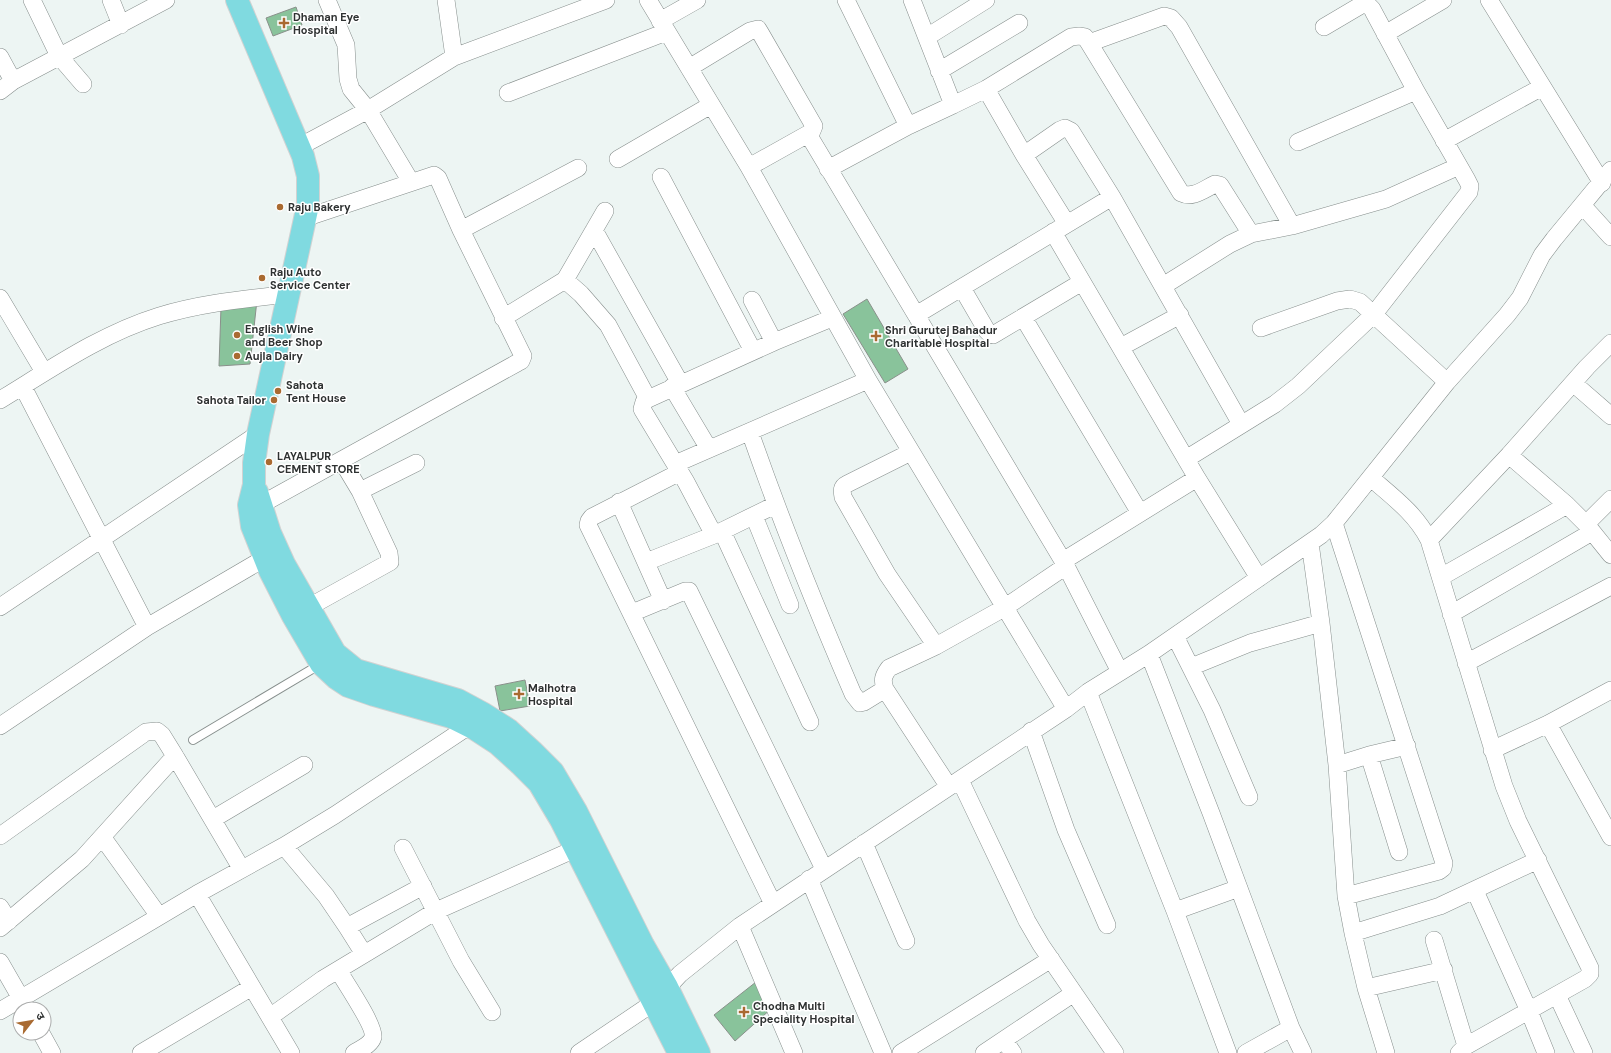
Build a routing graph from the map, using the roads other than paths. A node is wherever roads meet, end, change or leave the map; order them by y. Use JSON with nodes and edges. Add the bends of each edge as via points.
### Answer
{"nodes":[{"id":1,"x":32,"y":0,"type":"edge"},
{"id":2,"x":111,"y":0,"type":"edge"},
{"id":3,"x":166,"y":0,"type":"edge"},
{"id":4,"x":237,"y":0,"type":"edge"},
{"id":5,"x":327,"y":0,"type":"edge"},
{"id":6,"x":446,"y":0,"type":"edge"},
{"id":7,"x":606,"y":0,"type":"edge"},
{"id":8,"x":648,"y":0,"type":"edge"},
{"id":9,"x":697,"y":0,"type":"edge"},
{"id":10,"x":846,"y":0,"type":"edge"},
{"id":11,"x":912,"y":0,"type":"edge"},
{"id":12,"x":986,"y":0,"type":"edge"},
{"id":13,"x":1443,"y":0,"type":"edge"},
{"id":14,"x":1489,"y":0,"type":"edge"},
{"id":15,"x":1019,"y":23,"type":"dead end"},
{"id":16,"x":121,"y":25,"type":"junction"},
{"id":17,"x":663,"y":27,"type":"junction"},
{"id":18,"x":1324,"y":27,"type":"dead end"},
{"id":19,"x":1386,"y":34,"type":"junction"},
{"id":20,"x":927,"y":38,"type":"junction"},
{"id":21,"x":1089,"y":43,"type":"junction"},
{"id":22,"x":59,"y":56,"type":"junction"},
{"id":23,"x":0,"y":57,"type":"edge"},
{"id":24,"x":454,"y":57,"type":"junction"},
{"id":25,"x":689,"y":68,"type":"junction"},
{"id":26,"x":939,"y":71,"type":"junction"},
{"id":27,"x":83,"y":84,"type":"dead end"},
{"id":28,"x":7,"y":86,"type":"edge"},
{"id":29,"x":1542,"y":87,"type":"junction"},
{"id":30,"x":986,"y":89,"type":"junction"},
{"id":31,"x":1416,"y":91,"type":"junction"},
{"id":32,"x":508,"y":93,"type":"dead end"},
{"id":33,"x":711,"y":105,"type":"junction"},
{"id":34,"x":953,"y":105,"type":"junction"},
{"id":35,"x":368,"y":110,"type":"junction"},
{"id":36,"x":908,"y":126,"type":"junction"},
{"id":37,"x":808,"y":134,"type":"junction"},
{"id":38,"x":1444,"y":141,"type":"junction"},
{"id":39,"x":1298,"y":142,"type":"dead end"},
{"id":40,"x":300,"y":147,"type":"junction"},
{"id":41,"x":1024,"y":155,"type":"junction"},
{"id":42,"x":618,"y":159,"type":"dead end"},
{"id":43,"x":1459,"y":166,"type":"junction"},
{"id":44,"x":749,"y":167,"type":"junction"},
{"id":45,"x":578,"y":168,"type":"dead end"},
{"id":46,"x":828,"y":169,"type":"junction"},
{"id":47,"x":1606,"y":176,"type":"edge"},
{"id":48,"x":661,"y":177,"type":"dead end"},
{"id":49,"x":411,"y":182,"type":"junction"},
{"id":50,"x":1112,"y":196,"type":"junction"},
{"id":51,"x":1582,"y":205,"type":"junction"},
{"id":52,"x":605,"y":211,"type":"dead end"},
{"id":53,"x":305,"y":218,"type":"junction"},
{"id":54,"x":1292,"y":226,"type":"junction"},
{"id":55,"x":1060,"y":228,"type":"junction"},
{"id":56,"x":461,"y":230,"type":"junction"},
{"id":57,"x":594,"y":230,"type":"junction"},
{"id":58,"x":1251,"y":234,"type":"junction"},
{"id":59,"x":1611,"y":237,"type":"edge"},
{"id":60,"x":565,"y":280,"type":"junction"},
{"id":61,"x":1082,"y":282,"type":"junction"},
{"id":62,"x":1163,"y":286,"type":"junction"},
{"id":63,"x":962,"y":288,"type":"junction"},
{"id":64,"x":288,"y":294,"type":"junction"},
{"id":65,"x":0,"y":298,"type":"edge"},
{"id":66,"x":752,"y":300,"type":"dead end"},
{"id":67,"x":1374,"y":314,"type":"junction"},
{"id":68,"x":916,"y":315,"type":"junction"},
{"id":69,"x":1180,"y":315,"type":"junction"},
{"id":70,"x":1023,"y":317,"type":"junction"},
{"id":71,"x":503,"y":318,"type":"junction"},
{"id":72,"x":832,"y":318,"type":"junction"},
{"id":73,"x":1261,"y":328,"type":"dead end"},
{"id":74,"x":774,"y":342,"type":"junction"},
{"id":75,"x":1610,"y":346,"type":"edge"},
{"id":76,"x":1121,"y":347,"type":"junction"},
{"id":77,"x":753,"y":351,"type":"junction"},
{"id":78,"x":44,"y":372,"type":"junction"},
{"id":79,"x":868,"y":380,"type":"junction"},
{"id":80,"x":1447,"y":382,"type":"junction"},
{"id":81,"x":1574,"y":383,"type":"junction"},
{"id":82,"x":676,"y":385,"type":"junction"},
{"id":83,"x":23,"y":386,"type":"junction"},
{"id":84,"x":648,"y":399,"type":"junction"},
{"id":85,"x":0,"y":400,"type":"edge"},
{"id":86,"x":1611,"y":416,"type":"edge"},
{"id":87,"x":1241,"y":424,"type":"junction"},
{"id":88,"x":750,"y":432,"type":"junction"},
{"id":89,"x":258,"y":434,"type":"junction"},
{"id":90,"x":709,"y":449,"type":"junction"},
{"id":91,"x":911,"y":452,"type":"junction"},
{"id":92,"x":1509,"y":455,"type":"junction"},
{"id":93,"x":1186,"y":459,"type":"junction"},
{"id":94,"x":342,"y":461,"type":"junction"},
{"id":95,"x":416,"y":463,"type":"dead end"},
{"id":96,"x":678,"y":468,"type":"junction"},
{"id":97,"x":1197,"y":478,"type":"junction"},
{"id":98,"x":1370,"y":478,"type":"junction"},
{"id":99,"x":360,"y":491,"type":"junction"},
{"id":100,"x":258,"y":494,"type":"junction"},
{"id":101,"x":1611,"y":499,"type":"edge"},
{"id":102,"x":620,"y":502,"type":"junction"},
{"id":103,"x":775,"y":505,"type":"junction"},
{"id":104,"x":1567,"y":505,"type":"junction"},
{"id":105,"x":1140,"y":513,"type":"junction"},
{"id":106,"x":754,"y":516,"type":"junction"},
{"id":107,"x":1334,"y":523,"type":"junction"},
{"id":108,"x":1589,"y":528,"type":"junction"},
{"id":109,"x":718,"y":533,"type":"junction"},
{"id":110,"x":101,"y":539,"type":"junction"},
{"id":111,"x":1429,"y":540,"type":"junction"},
{"id":112,"x":1310,"y":544,"type":"junction"},
{"id":113,"x":1611,"y":555,"type":"edge"},
{"id":114,"x":265,"y":558,"type":"junction"},
{"id":115,"x":646,"y":562,"type":"junction"},
{"id":116,"x":1064,"y":564,"type":"junction"},
{"id":117,"x":1441,"y":577,"type":"junction"},
{"id":118,"x":1259,"y":578,"type":"junction"},
{"id":119,"x":1611,"y":586,"type":"edge"},
{"id":120,"x":663,"y":601,"type":"junction"},
{"id":121,"x":790,"y":605,"type":"dead end"},
{"id":122,"x":0,"y":607,"type":"edge"},
{"id":123,"x":309,"y":608,"type":"junction"},
{"id":124,"x":1004,"y":608,"type":"junction"},
{"id":125,"x":632,"y":613,"type":"junction"},
{"id":126,"x":1451,"y":614,"type":"junction"},
{"id":127,"x":1321,"y":622,"type":"junction"},
{"id":128,"x":147,"y":627,"type":"junction"},
{"id":129,"x":1175,"y":636,"type":"junction"},
{"id":130,"x":936,"y":646,"type":"junction"},
{"id":131,"x":1149,"y":654,"type":"junction"},
{"id":132,"x":1466,"y":663,"type":"junction"},
{"id":133,"x":321,"y":664,"type":"junction"},
{"id":134,"x":1191,"y":667,"type":"junction"},
{"id":135,"x":1120,"y":672,"type":"junction"},
{"id":136,"x":885,"y":689,"type":"junction"},
{"id":137,"x":1611,"y":690,"type":"edge"},
{"id":138,"x":1088,"y":692,"type":"junction"},
{"id":139,"x":1066,"y":709,"type":"junction"},
{"id":140,"x":810,"y":722,"type":"dead end"},
{"id":141,"x":1548,"y":724,"type":"junction"},
{"id":142,"x":0,"y":726,"type":"edge"},
{"id":143,"x":469,"y":726,"type":"junction"},
{"id":144,"x":1031,"y":731,"type":"junction"},
{"id":145,"x":193,"y":740,"type":"dead end"},
{"id":146,"x":1407,"y":746,"type":"junction"},
{"id":147,"x":1492,"y":750,"type":"junction"},
{"id":148,"x":1369,"y":755,"type":"junction"},
{"id":149,"x":175,"y":756,"type":"junction"},
{"id":150,"x":304,"y":764,"type":"dead end"},
{"id":151,"x":1337,"y":765,"type":"junction"},
{"id":152,"x":955,"y":783,"type":"junction"},
{"id":153,"x":1250,"y":797,"type":"dead end"},
{"id":154,"x":213,"y":819,"type":"junction"},
{"id":155,"x":0,"y":836,"type":"edge"},
{"id":156,"x":1611,"y":837,"type":"edge"},
{"id":157,"x":103,"y":838,"type":"junction"},
{"id":158,"x":864,"y":843,"type":"junction"},
{"id":159,"x":284,"y":846,"type":"junction"},
{"id":160,"x":403,"y":848,"type":"dead end"},
{"id":161,"x":575,"y":849,"type":"junction"},
{"id":162,"x":1399,"y":852,"type":"dead end"},
{"id":163,"x":1538,"y":860,"type":"junction"},
{"id":164,"x":241,"y":868,"type":"junction"},
{"id":165,"x":824,"y":869,"type":"junction"},
{"id":166,"x":809,"y":879,"type":"junction"},
{"id":167,"x":423,"y":886,"type":"junction"},
{"id":168,"x":1239,"y":888,"type":"junction"},
{"id":169,"x":1475,"y":891,"type":"junction"},
{"id":170,"x":197,"y":894,"type":"junction"},
{"id":171,"x":1346,"y":896,"type":"junction"},
{"id":172,"x":773,"y":904,"type":"junction"},
{"id":173,"x":436,"y":911,"type":"junction"},
{"id":174,"x":1175,"y":911,"type":"junction"},
{"id":175,"x":159,"y":916,"type":"junction"},
{"id":176,"x":3,"y":919,"type":"edge"},
{"id":177,"x":1107,"y":925,"type":"dead end"},
{"id":178,"x":740,"y":926,"type":"junction"},
{"id":179,"x":347,"y":927,"type":"junction"},
{"id":180,"x":1352,"y":933,"type":"junction"},
{"id":181,"x":1434,"y":940,"type":"dead end"},
{"id":182,"x":906,"y":941,"type":"dead end"},
{"id":183,"x":364,"y":954,"type":"junction"},
{"id":184,"x":1051,"y":959,"type":"junction"},
{"id":185,"x":0,"y":962,"type":"edge"},
{"id":186,"x":338,"y":970,"type":"junction"},
{"id":187,"x":1444,"y":970,"type":"junction"},
{"id":188,"x":252,"y":987,"type":"junction"},
{"id":189,"x":1366,"y":988,"type":"junction"},
{"id":190,"x":1074,"y":993,"type":"junction"},
{"id":191,"x":660,"y":995,"type":"junction"},
{"id":192,"x":1557,"y":995,"type":"junction"},
{"id":193,"x":22,"y":1001,"type":"edge"},
{"id":194,"x":29,"y":1001,"type":"edge"},
{"id":195,"x":12,"y":1008,"type":"edge"},
{"id":196,"x":1529,"y":1010,"type":"junction"},
{"id":197,"x":0,"y":1011,"type":"edge"},
{"id":198,"x":492,"y":1012,"type":"dead end"},
{"id":199,"x":270,"y":1017,"type":"junction"},
{"id":200,"x":1291,"y":1028,"type":"junction"},
{"id":201,"x":45,"y":1041,"type":"edge"},
{"id":202,"x":1009,"y":1046,"type":"edge"},
{"id":203,"x":1462,"y":1050,"type":"edge"},
{"id":204,"x":52,"y":1053,"type":"edge"},
{"id":205,"x":141,"y":1053,"type":"edge"},
{"id":206,"x":291,"y":1053,"type":"edge"},
{"id":207,"x":354,"y":1053,"type":"edge"},
{"id":208,"x":579,"y":1053,"type":"edge"},
{"id":209,"x":679,"y":1053,"type":"edge"},
{"id":210,"x":698,"y":1053,"type":"edge"},
{"id":211,"x":794,"y":1053,"type":"edge"},
{"id":212,"x":883,"y":1053,"type":"edge"},
{"id":213,"x":901,"y":1053,"type":"edge"},
{"id":214,"x":984,"y":1053,"type":"edge"},
{"id":215,"x":1115,"y":1053,"type":"edge"},
{"id":216,"x":1228,"y":1053,"type":"edge"},
{"id":217,"x":1246,"y":1053,"type":"edge"},
{"id":218,"x":1303,"y":1053,"type":"edge"},
{"id":219,"x":1386,"y":1053,"type":"edge"},
{"id":220,"x":1546,"y":1053,"type":"edge"},
{"id":221,"x":1584,"y":1053,"type":"edge"}],
"edges":[{"from":1,"to":22,"type":"street"},
{"from":2,"to":16,"type":"street"},
{"from":3,"to":16,"type":"street"},
{"from":4,"to":40,"type":"highway"},
{"from":5,"to":35,"type":"street","via":[[346,45],[348,83]]},
{"from":6,"to":24,"type":"street"},
{"from":7,"to":24,"type":"street"},
{"from":8,"to":17,"type":"street"},
{"from":9,"to":17,"type":"street"},
{"from":10,"to":36,"type":"street"},
{"from":11,"to":20,"type":"street"},
{"from":12,"to":20,"type":"street"},
{"from":13,"to":19,"type":"street"},
{"from":14,"to":29,"type":"street"},
{"from":15,"to":26,"type":"street"},
{"from":16,"to":22,"type":"street"},
{"from":17,"to":25,"type":"street"},
{"from":17,"to":32,"type":"street"},
{"from":18,"to":19,"type":"street","via":[[1363,4],[1372,10]]},
{"from":19,"to":31,"type":"street"},
{"from":20,"to":26,"type":"street"},
{"from":21,"to":30,"type":"street","via":[[1085,37],[1072,37]]},
{"from":21,"to":54,"type":"street","via":[[1160,17],[1171,18],[1179,27]]},
{"from":21,"to":58,"type":"street","via":[[1181,193],[1193,196],[1215,184],[1220,186]]},
{"from":22,"to":27,"type":"street"},
{"from":22,"to":28,"type":"street"},
{"from":23,"to":28,"type":"street"},
{"from":24,"to":35,"type":"street"},
{"from":25,"to":33,"type":"street"},
{"from":25,"to":37,"type":"street","via":[[750,31],[758,29],[814,126]]},
{"from":26,"to":34,"type":"street"},
{"from":29,"to":38,"type":"street"},
{"from":29,"to":47,"type":"street"},
{"from":30,"to":34,"type":"street"},
{"from":30,"to":41,"type":"street"},
{"from":31,"to":38,"type":"street"},
{"from":31,"to":39,"type":"street"},
{"from":33,"to":42,"type":"street"},
{"from":33,"to":44,"type":"street"},
{"from":34,"to":36,"type":"street"},
{"from":35,"to":40,"type":"street"},
{"from":35,"to":49,"type":"street"},
{"from":36,"to":46,"type":"street"},
{"from":37,"to":44,"type":"street"},
{"from":37,"to":46,"type":"street"},
{"from":38,"to":43,"type":"street"},
{"from":40,"to":53,"type":"highway","via":[[308,176],[308,205]]},
{"from":41,"to":50,"type":"street","via":[[1060,130],[1068,128]]},
{"from":41,"to":55,"type":"street"},
{"from":43,"to":54,"type":"street","via":[[1386,199]]},
{"from":43,"to":67,"type":"street","via":[[1470,186],[1469,192]]},
{"from":44,"to":72,"type":"street"},
{"from":45,"to":56,"type":"street"},
{"from":46,"to":68,"type":"street"},
{"from":47,"to":51,"type":"street"},
{"from":48,"to":77,"type":"street"},
{"from":49,"to":53,"type":"street"},
{"from":49,"to":56,"type":"street","via":[[434,175],[438,178]]},
{"from":50,"to":55,"type":"street"},
{"from":50,"to":62,"type":"street"},
{"from":51,"to":59,"type":"street"},
{"from":51,"to":80,"type":"street","via":[[1542,255],[1520,298]]},
{"from":52,"to":57,"type":"street"},
{"from":53,"to":64,"type":"highway"},
{"from":54,"to":58,"type":"street"},
{"from":55,"to":61,"type":"street"},
{"from":55,"to":63,"type":"street"},
{"from":56,"to":71,"type":"street"},
{"from":57,"to":60,"type":"street"},
{"from":57,"to":82,"type":"street"},
{"from":58,"to":62,"type":"street","via":[[1230,244]]},
{"from":60,"to":71,"type":"street"},
{"from":60,"to":84,"type":"street","via":[[608,325]]},
{"from":61,"to":70,"type":"street"},
{"from":61,"to":76,"type":"street"},
{"from":62,"to":69,"type":"street"},
{"from":63,"to":68,"type":"street"},
{"from":63,"to":70,"type":"street","via":[[990,334],[996,334]]},
{"from":64,"to":78,"type":"street","via":[[221,301],[159,316],[100,340]]},
{"from":64,"to":89,"type":"highway"},
{"from":65,"to":78,"type":"street"},
{"from":66,"to":74,"type":"street"},
{"from":67,"to":73,"type":"street","via":[[1360,302],[1337,301]]},
{"from":67,"to":80,"type":"street"},
{"from":67,"to":87,"type":"street","via":[[1288,395]]},
{"from":68,"to":116,"type":"street"},
{"from":69,"to":76,"type":"street"},
{"from":69,"to":87,"type":"street"},
{"from":70,"to":105,"type":"street"},
{"from":71,"to":94,"type":"street","via":[[522,352],[521,361]]},
{"from":72,"to":74,"type":"street"},
{"from":72,"to":79,"type":"street"},
{"from":74,"to":77,"type":"street"},
{"from":75,"to":81,"type":"street"},
{"from":76,"to":93,"type":"street"},
{"from":77,"to":82,"type":"street"},
{"from":78,"to":83,"type":"street"},
{"from":79,"to":88,"type":"street"},
{"from":79,"to":91,"type":"street"},
{"from":80,"to":98,"type":"street"},
{"from":81,"to":86,"type":"street"},
{"from":81,"to":92,"type":"street"},
{"from":82,"to":84,"type":"street"},
{"from":82,"to":90,"type":"street"},
{"from":83,"to":85,"type":"street"},
{"from":83,"to":110,"type":"street"},
{"from":84,"to":96,"type":"street","via":[[642,409]]},
{"from":87,"to":93,"type":"street"},
{"from":88,"to":90,"type":"street"},
{"from":88,"to":103,"type":"street"},
{"from":89,"to":100,"type":"highway","via":[[254,463]]},
{"from":89,"to":110,"type":"street"},
{"from":90,"to":96,"type":"street"},
{"from":91,"to":124,"type":"street"},
{"from":91,"to":130,"type":"street","via":[[846,484],[842,490],[887,574]]},
{"from":92,"to":104,"type":"street"},
{"from":92,"to":111,"type":"street"},
{"from":93,"to":97,"type":"street"},
{"from":94,"to":99,"type":"street"},
{"from":94,"to":100,"type":"street"},
{"from":95,"to":99,"type":"street"},
{"from":96,"to":102,"type":"street"},
{"from":96,"to":109,"type":"street"},
{"from":97,"to":105,"type":"street"},
{"from":97,"to":118,"type":"street"},
{"from":98,"to":107,"type":"street"},
{"from":98,"to":111,"type":"street","via":[[1410,511],[1423,527]]},
{"from":99,"to":123,"type":"street","via":[[390,562]]},
{"from":100,"to":114,"type":"highway","via":[[249,505],[252,526]]},
{"from":100,"to":123,"type":"highway","via":[[270,533]]},
{"from":101,"to":108,"type":"street"},
{"from":102,"to":115,"type":"street"},
{"from":102,"to":125,"type":"street","via":[[592,517],[588,525]]},
{"from":103,"to":106,"type":"street"},
{"from":103,"to":136,"type":"street","via":[[812,600],[854,694],[860,703]]},
{"from":104,"to":108,"type":"street"},
{"from":104,"to":117,"type":"street"},
{"from":105,"to":116,"type":"street"},
{"from":106,"to":109,"type":"street"},
{"from":106,"to":121,"type":"street"},
{"from":107,"to":112,"type":"street"},
{"from":107,"to":146,"type":"street"},
{"from":108,"to":113,"type":"street"},
{"from":108,"to":126,"type":"street"},
{"from":109,"to":115,"type":"street"},
{"from":109,"to":140,"type":"street"},
{"from":110,"to":122,"type":"street"},
{"from":110,"to":128,"type":"street"},
{"from":111,"to":117,"type":"street"},
{"from":112,"to":118,"type":"street"},
{"from":112,"to":127,"type":"street"},
{"from":114,"to":128,"type":"street"},
{"from":114,"to":133,"type":"highway","via":[[293,616]]},
{"from":115,"to":120,"type":"street"},
{"from":116,"to":124,"type":"street"},
{"from":116,"to":135,"type":"street"},
{"from":117,"to":126,"type":"street"},
{"from":118,"to":129,"type":"street"},
{"from":119,"to":132,"type":"street"},
{"from":120,"to":125,"type":"street"},
{"from":120,"to":165,"type":"street","via":[[689,591]]},
{"from":123,"to":191,"type":"highway","via":[[335,653],[356,670],[458,700],[509,730],[553,772],[576,811],[643,945]]},
{"from":124,"to":130,"type":"street"},
{"from":124,"to":139,"type":"street"},
{"from":125,"to":172,"type":"street"},
{"from":126,"to":132,"type":"street"},
{"from":127,"to":134,"type":"street","via":[[1250,643]]},
{"from":127,"to":151,"type":"street"},
{"from":128,"to":142,"type":"street"},
{"from":129,"to":131,"type":"street"},
{"from":129,"to":134,"type":"street"},
{"from":130,"to":136,"type":"street","via":[[889,668],[882,680]]},
{"from":131,"to":135,"type":"street"},
{"from":131,"to":168,"type":"street"},
{"from":132,"to":147,"type":"street"},
{"from":133,"to":143,"type":"highway","via":[[348,686],[451,717]]},
{"from":133,"to":145,"type":"lane"},
{"from":134,"to":153,"type":"street"},
{"from":135,"to":138,"type":"street"},
{"from":136,"to":152,"type":"street"},
{"from":137,"to":141,"type":"street"},
{"from":138,"to":139,"type":"street"},
{"from":138,"to":174,"type":"street"},
{"from":139,"to":144,"type":"street"},
{"from":141,"to":147,"type":"street"},
{"from":141,"to":156,"type":"street"},
{"from":143,"to":159,"type":"street"},
{"from":143,"to":161,"type":"highway","via":[[498,744],[539,783]]},
{"from":144,"to":152,"type":"street"},
{"from":144,"to":177,"type":"street","via":[[1066,830]]},
{"from":146,"to":148,"type":"street"},
{"from":146,"to":171,"type":"street","via":[[1444,863],[1443,868]]},
{"from":147,"to":163,"type":"street","via":[[1515,814]]},
{"from":148,"to":151,"type":"street"},
{"from":148,"to":162,"type":"street"},
{"from":149,"to":154,"type":"street"},
{"from":149,"to":155,"type":"street","via":[[162,735],[157,731],[146,732]]},
{"from":149,"to":157,"type":"street"},
{"from":150,"to":154,"type":"street"},
{"from":151,"to":171,"type":"street"},
{"from":152,"to":158,"type":"street"},
{"from":152,"to":184,"type":"street","via":[[1027,921]]},
{"from":154,"to":164,"type":"street"},
{"from":157,"to":175,"type":"street"},
{"from":157,"to":176,"type":"street","via":[[82,859]]},
{"from":158,"to":165,"type":"street"},
{"from":158,"to":182,"type":"street"},
{"from":159,"to":164,"type":"street"},
{"from":159,"to":179,"type":"street","via":[[319,886]]},
{"from":160,"to":167,"type":"street"},
{"from":161,"to":173,"type":"street"},
{"from":161,"to":191,"type":"highway"},
{"from":163,"to":169,"type":"street"},
{"from":163,"to":192,"type":"street","via":[[1590,968],[1590,974],[1585,979]]},
{"from":164,"to":170,"type":"street"},
{"from":165,"to":166,"type":"street"},
{"from":166,"to":172,"type":"street"},
{"from":166,"to":212,"type":"street"},
{"from":167,"to":173,"type":"street"},
{"from":167,"to":179,"type":"street"},
{"from":168,"to":174,"type":"street"},
{"from":168,"to":200,"type":"street"},
{"from":169,"to":180,"type":"street","via":[[1426,911]]},
{"from":169,"to":196,"type":"street"},
{"from":170,"to":175,"type":"street"},
{"from":170,"to":188,"type":"street"},
{"from":171,"to":180,"type":"street"},
{"from":172,"to":178,"type":"street"},
{"from":173,"to":183,"type":"street"},
{"from":173,"to":198,"type":"street","via":[[461,961]]},
{"from":174,"to":216,"type":"street"},
{"from":175,"to":194,"type":"street"},
{"from":178,"to":191,"type":"street","via":[[680,974]]},
{"from":178,"to":211,"type":"street"},
{"from":179,"to":183,"type":"street"},
{"from":180,"to":189,"type":"street"},
{"from":181,"to":187,"type":"street"},
{"from":183,"to":186,"type":"street"},
{"from":184,"to":190,"type":"street"},
{"from":184,"to":213,"type":"street"},
{"from":185,"to":193,"type":"street"},
{"from":186,"to":199,"type":"street"},
{"from":186,"to":207,"type":"street","via":[[368,1020],[373,1036]]},
{"from":187,"to":189,"type":"street"},
{"from":187,"to":203,"type":"street"},
{"from":188,"to":199,"type":"street"},
{"from":188,"to":205,"type":"street"},
{"from":189,"to":219,"type":"street"},
{"from":190,"to":202,"type":"street"},
{"from":190,"to":215,"type":"street"},
{"from":191,"to":208,"type":"street"},
{"from":191,"to":209,"type":"highway"},
{"from":191,"to":210,"type":"highway"},
{"from":192,"to":196,"type":"street"},
{"from":192,"to":221,"type":"street"},
{"from":195,"to":197,"type":"street"},
{"from":196,"to":203,"type":"street"},
{"from":196,"to":220,"type":"street"},
{"from":199,"to":206,"type":"street"},
{"from":200,"to":217,"type":"street"},
{"from":200,"to":218,"type":"street"},
{"from":201,"to":204,"type":"street"},
{"from":202,"to":214,"type":"street"}]}
